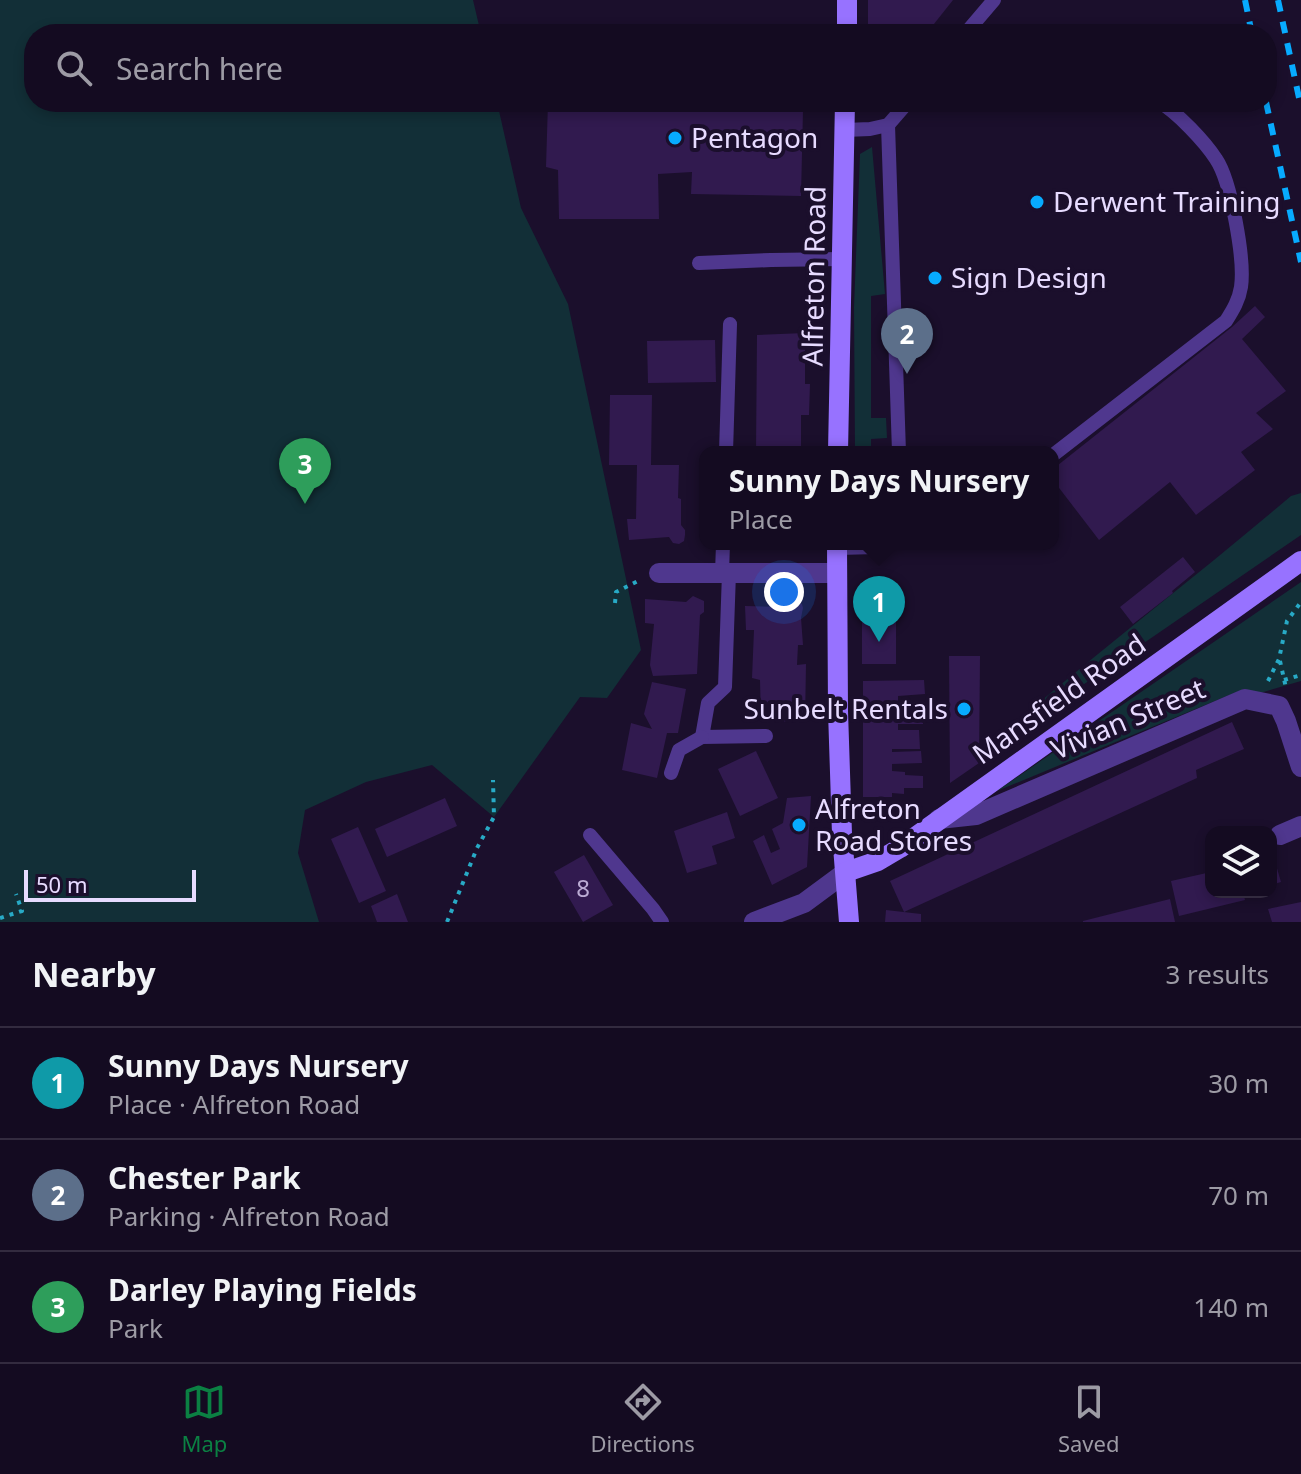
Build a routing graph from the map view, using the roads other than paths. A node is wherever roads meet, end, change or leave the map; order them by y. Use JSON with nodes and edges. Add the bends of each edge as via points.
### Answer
{"nodes":[{"id":1,"x":847,"y":0,"type":"edge"},
{"id":2,"x":994,"y":0,"type":"edge"},
{"id":3,"x":847,"y":24,"type":"edge"},
{"id":4,"x":974,"y":24,"type":"edge"},
{"id":5,"x":845,"y":112,"type":"edge"},
{"id":6,"x":899,"y":112,"type":"edge"},
{"id":7,"x":1175,"y":112,"type":"edge"},
{"id":8,"x":888,"y":125,"type":"junction"},
{"id":9,"x":845,"y":130,"type":"junction"},
{"id":10,"x":842,"y":259,"type":"junction"},
{"id":11,"x":699,"y":263,"type":"dead end"},
{"id":12,"x":730,"y":324,"type":"dead end"},
{"id":13,"x":726,"y":446,"type":"edge"},
{"id":14,"x":838,"y":446,"type":"edge"},
{"id":15,"x":899,"y":446,"type":"edge"},
{"id":16,"x":1059,"y":450,"type":"edge"},
{"id":17,"x":724,"y":550,"type":"edge"},
{"id":18,"x":837,"y":550,"type":"edge"},
{"id":19,"x":1301,"y":561,"type":"edge"},
{"id":20,"x":659,"y":573,"type":"road end"},
{"id":21,"x":726,"y":573,"type":"junction"},
{"id":22,"x":836,"y":573,"type":"junction"},
{"id":23,"x":766,"y":736,"type":"dead end"},
{"id":24,"x":702,"y":737,"type":"junction"},
{"id":25,"x":1301,"y":767,"type":"edge"},
{"id":26,"x":671,"y":773,"type":"dead end"},
{"id":27,"x":939,"y":819,"type":"junction"},
{"id":28,"x":1301,"y":826,"type":"edge"},
{"id":29,"x":590,"y":835,"type":"dead end"},
{"id":30,"x":1280,"y":835,"type":"dead end"},
{"id":31,"x":846,"y":872,"type":"junction"},
{"id":32,"x":662,"y":922,"type":"edge"},
{"id":33,"x":754,"y":922,"type":"edge"},
{"id":34,"x":849,"y":922,"type":"edge"}],
"edges":[{"from":1,"to":3,"type":"street"},
{"from":2,"to":4,"type":"lane"},
{"from":5,"to":9,"type":"street","name":"Alfreton Road"},
{"from":6,"to":8,"type":"lane"},
{"from":7,"to":16,"type":"lane","via":[[1216,159],[1224,176],[1239,239],[1238,300],[1226,321]]},
{"from":8,"to":9,"type":"lane"},
{"from":8,"to":15,"type":"lane"},
{"from":9,"to":10,"type":"street","name":"Alfreton Road"},
{"from":10,"to":11,"type":"lane"},
{"from":10,"to":14,"type":"street","name":"Alfreton Road"},
{"from":12,"to":13,"type":"lane"},
{"from":17,"to":21,"type":"lane"},
{"from":18,"to":22,"type":"street"},
{"from":19,"to":27,"type":"street","name":"Mansfield Road"},
{"from":20,"to":21,"type":"street"},
{"from":21,"to":22,"type":"street"},
{"from":21,"to":24,"type":"lane","via":[[725,687],[708,703]]},
{"from":22,"to":31,"type":"street"},
{"from":23,"to":24,"type":"lane"},
{"from":24,"to":26,"type":"lane","via":[[679,750]]},
{"from":25,"to":27,"type":"street","name":"Vivian Street","via":[[1279,706],[1245,699],[976,815]]},
{"from":27,"to":31,"type":"street","name":"Mansfield Road","via":[[878,861]]},
{"from":28,"to":30,"type":"street"},
{"from":29,"to":32,"type":"lane"},
{"from":31,"to":33,"type":"street","via":[[804,903]]},
{"from":31,"to":34,"type":"street"}]}
